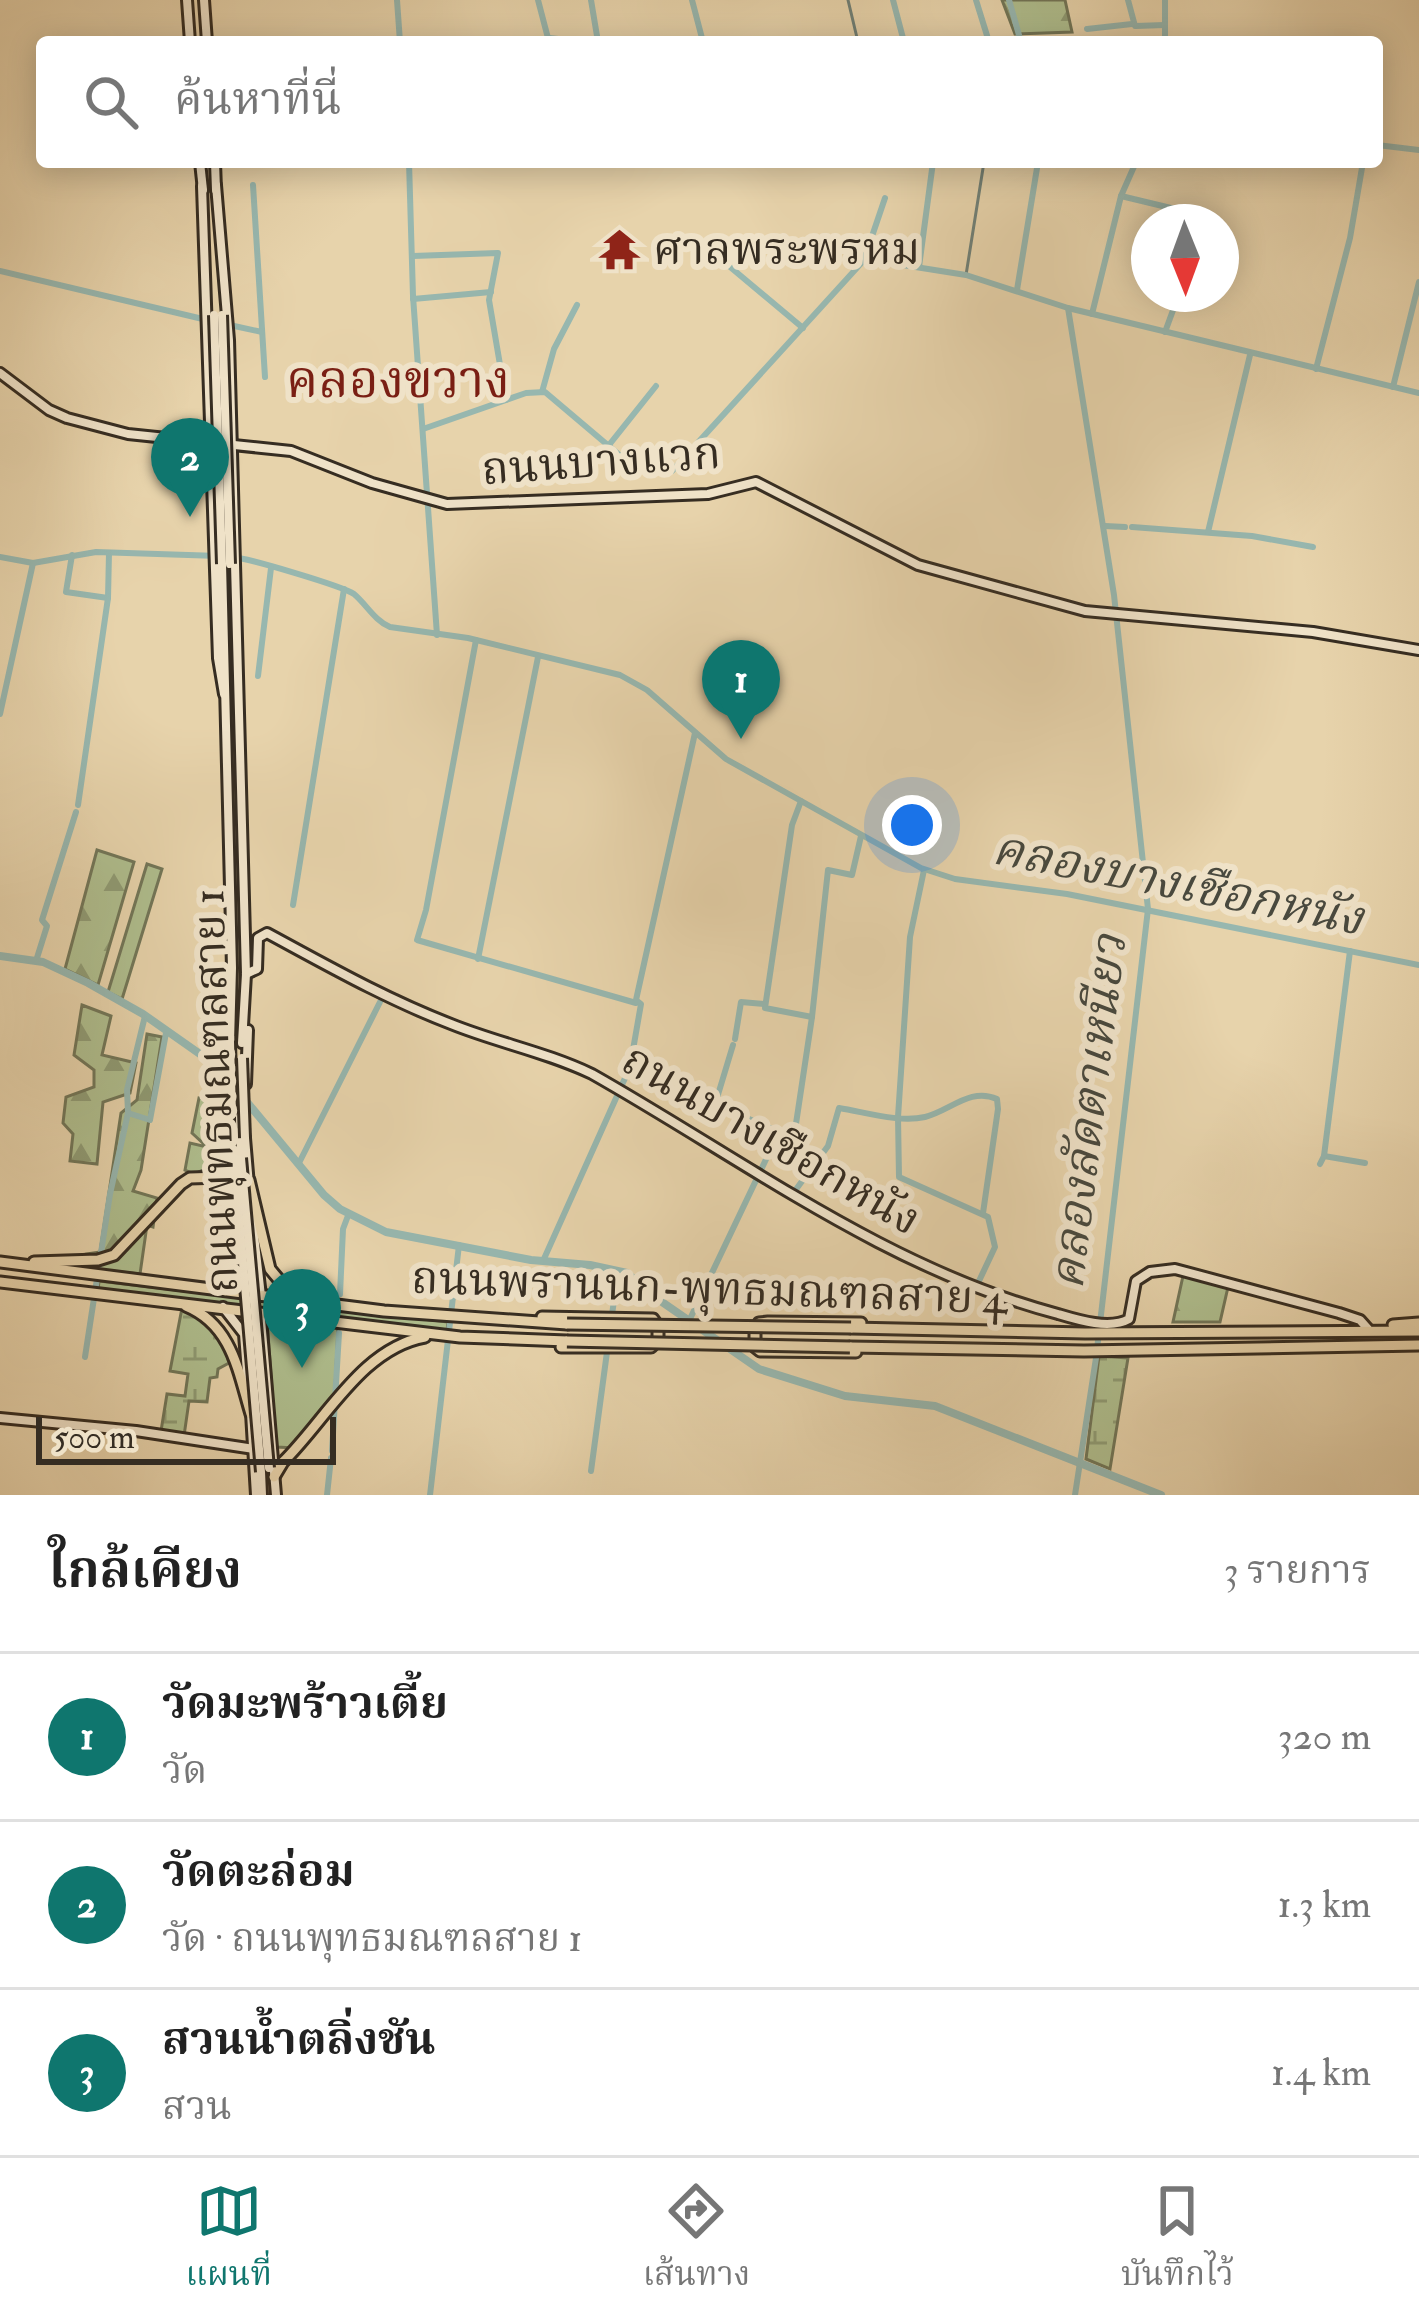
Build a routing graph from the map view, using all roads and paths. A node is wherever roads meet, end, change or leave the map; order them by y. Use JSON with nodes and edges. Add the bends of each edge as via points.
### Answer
{"nodes":[{"id":1,"x":187,"y":0,"type":"edge"},
{"id":2,"x":204,"y":0,"type":"edge"},
{"id":3,"x":190,"y":36,"type":"edge"},
{"id":4,"x":207,"y":36,"type":"edge"},
{"id":5,"x":200,"y":168,"type":"edge"},
{"id":6,"x":215,"y":168,"type":"edge"},
{"id":7,"x":218,"y":312,"type":"junction"},
{"id":8,"x":0,"y":373,"type":"edge"},
{"id":9,"x":212,"y":406,"type":"junction"},
{"id":10,"x":231,"y":408,"type":"junction"},
{"id":11,"x":232,"y":422,"type":"junction"},
{"id":12,"x":195,"y":440,"type":"junction"},
{"id":13,"x":213,"y":443,"type":"junction"},
{"id":14,"x":232,"y":445,"type":"junction"},
{"id":15,"x":250,"y":446,"type":"junction"},
{"id":16,"x":213,"y":461,"type":"junction"},
{"id":17,"x":232,"y":465,"type":"junction"},
{"id":18,"x":233,"y":487,"type":"junction"},
{"id":19,"x":214,"y":495,"type":"junction"},
{"id":20,"x":223,"y":566,"type":"junction"},
{"id":21,"x":1419,"y":650,"type":"edge"},
{"id":22,"x":237,"y":685,"type":"junction"},
{"id":23,"x":246,"y":974,"type":"junction"},
{"id":24,"x":231,"y":999,"type":"junction"},
{"id":25,"x":246,"y":1011,"type":"junction"},
{"id":26,"x":242,"y":1058,"type":"junction"},
{"id":27,"x":233,"y":1113,"type":"junction"},
{"id":28,"x":234,"y":1159,"type":"junction"},
{"id":29,"x":249,"y":1180,"type":"junction"},
{"id":30,"x":236,"y":1246,"type":"junction"},
{"id":31,"x":254,"y":1248,"type":"junction"},
{"id":32,"x":1,"y":1263,"type":"edge"},
{"id":33,"x":0,"y":1282,"type":"edge"},
{"id":34,"x":224,"y":1292,"type":"junction"},
{"id":35,"x":262,"y":1296,"type":"junction"},
{"id":36,"x":172,"y":1301,"type":"junction"},
{"id":37,"x":335,"y":1305,"type":"junction"},
{"id":38,"x":223,"y":1307,"type":"junction"},
{"id":39,"x":266,"y":1313,"type":"junction"},
{"id":40,"x":1347,"y":1316,"type":"junction"},
{"id":41,"x":495,"y":1321,"type":"junction"},
{"id":42,"x":1419,"y":1327,"type":"edge"},
{"id":43,"x":1346,"y":1329,"type":"junction"},
{"id":44,"x":1372,"y":1329,"type":"junction"},
{"id":45,"x":932,"y":1330,"type":"junction"},
{"id":46,"x":442,"y":1335,"type":"junction"},
{"id":47,"x":498,"y":1340,"type":"junction"},
{"id":48,"x":1419,"y":1348,"type":"edge"},
{"id":49,"x":910,"y":1349,"type":"junction"},
{"id":50,"x":245,"y":1360,"type":"junction"},
{"id":51,"x":264,"y":1361,"type":"junction"},
{"id":52,"x":251,"y":1414,"type":"junction"},
{"id":53,"x":0,"y":1418,"type":"edge"},
{"id":54,"x":254,"y":1449,"type":"junction"},
{"id":55,"x":266,"y":1488,"type":"edge"}],
"edges":[{"from":1,"to":3,"type":"main road"},
{"from":2,"to":4,"type":"main road"},
{"from":5,"to":7,"type":"main road","name":"ถนนพุทธมณฑลสาย 1"},
{"from":6,"to":7,"type":"main road","name":"ถนนพุทธมณฑลสาย 1"},
{"from":7,"to":9,"type":"main road","name":"ถนนพุทธมณฑลสาย 1","bridge":true,"via":[[210,336]]},
{"from":7,"to":10,"type":"main road","name":"ถนนพุทธมณฑลสาย 1","bridge":true,"via":[[229,340]]},
{"from":7,"to":20,"type":"main road","name":"ถนนพุทธมณฑลสาย 1","bridge":true},
{"from":8,"to":12,"type":"main road","name":"ถนนบางแวก","via":[[67,418]]},
{"from":9,"to":10,"type":"main road","via":[[223,429]]},
{"from":9,"to":13,"type":"main road","name":"ถนนพุทธมณฑลสาย 1"},
{"from":10,"to":11,"type":"main road","name":"ถนนพุทธมณฑลสาย 1"},
{"from":11,"to":14,"type":"main road","name":"ถนนพุทธมณฑลสาย 1"},
{"from":11,"to":15,"type":"main road"},
{"from":12,"to":13,"type":"main road","name":"ถนนบางแวก"},
{"from":12,"to":16,"type":"main road"},
{"from":13,"to":14,"type":"main road","name":"ถนนบางแวก"},
{"from":13,"to":16,"type":"main road","name":"ถนนพุทธมณฑลสาย 1"},
{"from":14,"to":15,"type":"main road","name":"ถนนบางแวก"},
{"from":14,"to":17,"type":"main road","name":"ถนนพุทธมณฑลสาย 1"},
{"from":15,"to":17,"type":"main road"},
{"from":15,"to":21,"type":"main road","name":"ถนนบางแวก","via":[[465,505],[708,494],[756,482],[918,565],[1072,608]]},
{"from":16,"to":19,"type":"main road","name":"ถนนพุทธมณฑลสาย 1"},
{"from":17,"to":18,"type":"main road","name":"ถนนพุทธมณฑลสาย 1"},
{"from":18,"to":19,"type":"main road","via":[[221,462]]},
{"from":18,"to":22,"type":"main road","name":"ถนนพุทธมณฑลสาย 1","bridge":true},
{"from":19,"to":20,"type":"main road","name":"ถนนพุทธมณฑลสาย 1","bridge":true},
{"from":20,"to":22,"type":"main road","name":"ถนนพุทธมณฑลสาย 1"},
{"from":20,"to":24,"type":"main road","name":"ถนนพุทธมณฑลสาย 1"},
{"from":22,"to":23,"type":"main road","name":"ถนนพุทธมณฑลสาย 1"},
{"from":23,"to":25,"type":"main road","name":"ถนนพุทธมณฑลสาย 1"},
{"from":23,"to":40,"type":"main road","name":"ถนนบางเชือกหนัง","via":[[257,969],[258,938],[267,933],[400,1004],[556,1057],[940,1274],[1008,1300],[1119,1324],[1129,1319],[1141,1277],[1175,1269]]},
{"from":24,"to":25,"type":"main road","via":[[223,1062],[247,1084]]},
{"from":24,"to":27,"type":"main road","name":"ถนนพุทธมณฑลสาย 1","bridge":true},
{"from":25,"to":26,"type":"main road","name":"ถนนพุทธมณฑลสาย 1","bridge":true},
{"from":26,"to":27,"type":"main road","name":"ถนนพุทธมณฑลสาย 1","bridge":true},
{"from":26,"to":29,"type":"main road","bridge":true},
{"from":27,"to":28,"type":"main road","name":"ถนนพุทธมณฑลสาย 1"},
{"from":28,"to":30,"type":"main road"},
{"from":28,"to":32,"type":"main road","via":[[221,1177],[181,1184],[124,1248],[101,1260]]},
{"from":28,"to":55,"type":"main road","name":"ถนนพุทธมณฑลสาย 1","bridge":true},
{"from":29,"to":31,"type":"main road"},
{"from":29,"to":37,"type":"main road","via":[[277,1281]]},
{"from":30,"to":31,"type":"main road","via":[[242,1253]]},
{"from":30,"to":34,"type":"main road","via":[[236,1273]]},
{"from":31,"to":35,"type":"main road"},
{"from":32,"to":34,"type":"main road","name":"ถนนพรานนก-พุทธมณฑลสาย 4"},
{"from":33,"to":36,"type":"main road","name":"ถนนพรานนก-พุทธมณฑลสาย 4"},
{"from":34,"to":35,"type":"main road","name":"ถนนพรานนก-พุทธมณฑลสาย 4"},
{"from":35,"to":37,"type":"main road","name":"ถนนพรานนก-พุทธมณฑลสาย 4"},
{"from":36,"to":38,"type":"main road","name":"ถนนพรานนก-พุทธมณฑลสาย 4"},
{"from":36,"to":52,"type":"main road","via":[[203,1315],[230,1342]]},
{"from":37,"to":41,"type":"main road","name":"ถนนพรานนก-พุทธมณฑลสาย 4"},
{"from":38,"to":39,"type":"main road","name":"ถนนพรานนก-พุทธมณฑลสาย 4"},
{"from":38,"to":50,"type":"main road","via":[[244,1334]]},
{"from":39,"to":46,"type":"main road","name":"ถนนพรานนก-พุทธมณฑลสาย 4"},
{"from":39,"to":51,"type":"main road"},
{"from":40,"to":43,"type":"main road"},
{"from":40,"to":44,"type":"main road","name":"ถนนบางเชือกหนัง"},
{"from":41,"to":45,"type":"main road","name":"ถนนพรานนก-พุทธมณฑลสาย 4","bridge":true},
{"from":41,"to":47,"type":"main road","via":[[653,1318],[658,1326],[656,1344],[645,1348]]},
{"from":42,"to":44,"type":"main road","name":"ถนนพรานนก-พุทธมณฑลสาย 4"},
{"from":43,"to":44,"type":"main road","name":"ถนนพรานนก-พุทธมณฑลสาย 4"},
{"from":43,"to":45,"type":"main road","name":"ถนนพรานนก-พุทธมณฑลสาย 4"},
{"from":45,"to":49,"type":"main road","via":[[768,1322],[754,1331],[755,1347],[764,1351]]},
{"from":46,"to":47,"type":"main road","name":"ถนนพรานนก-พุทธมณฑลสาย 4"},
{"from":46,"to":55,"type":"main road","via":[[386,1350]]},
{"from":47,"to":49,"type":"main road","name":"ถนนพรานนก-พุทธมณฑลสาย 4","bridge":true},
{"from":48,"to":49,"type":"main road","name":"ถนนพรานนก-พุทธมณฑลสาย 4"},
{"from":50,"to":51,"type":"main road","via":[[253,1353]]},
{"from":50,"to":52,"type":"main road"},
{"from":51,"to":55,"type":"main road"},
{"from":52,"to":54,"type":"main road"},
{"from":53,"to":54,"type":"main road"},
{"from":54,"to":55,"type":"main road"}]}
